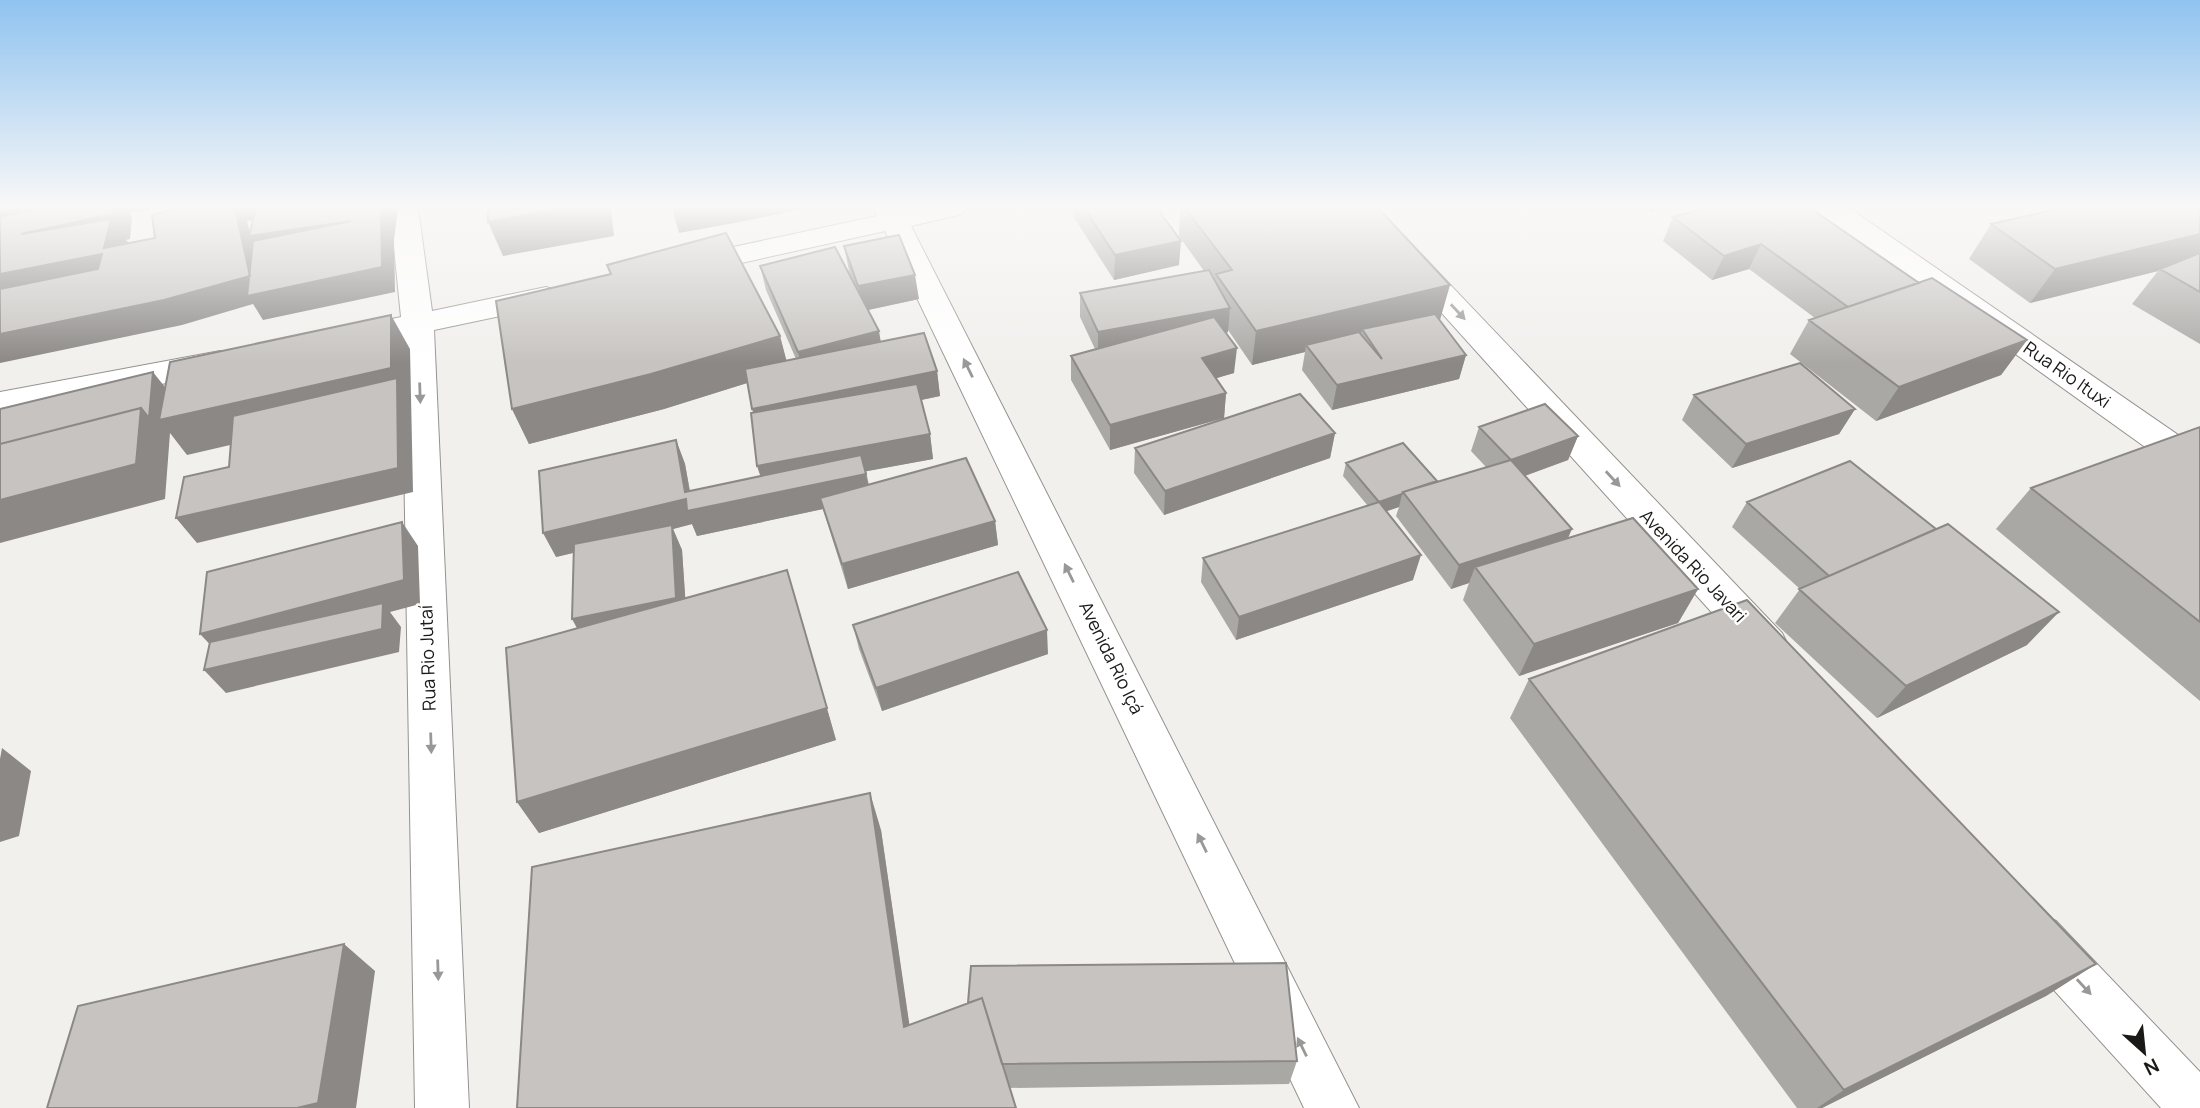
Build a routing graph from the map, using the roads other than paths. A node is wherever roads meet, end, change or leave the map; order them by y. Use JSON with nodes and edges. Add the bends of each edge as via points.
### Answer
{"nodes":[{"id":1,"x":410,"y":260,"type":"edge"},
{"id":2,"x":709,"y":260,"type":"edge"},
{"id":3,"x":914,"y":260,"type":"edge"},
{"id":4,"x":1409,"y":260,"type":"edge"},
{"id":5,"x":1904,"y":260,"type":"edge"},
{"id":6,"x":664,"y":271,"type":"edge"},
{"id":7,"x":568,"y":292,"type":"edge"},
{"id":8,"x":418,"y":325,"type":"junction"},
{"id":9,"x":323,"y":343,"type":"edge"},
{"id":10,"x":243,"y":358,"type":"edge"},
{"id":11,"x":0,"y":404,"type":"edge"},
{"id":12,"x":2200,"y":468,"type":"edge"},
{"id":13,"x":1796,"y":677,"type":"edge"},
{"id":14,"x":2011,"y":908,"type":"edge"},
{"id":15,"x":442,"y":1108,"type":"edge"},
{"id":16,"x":1332,"y":1108,"type":"edge"},
{"id":17,"x":2197,"y":1108,"type":"edge"}],
"edges":[{"from":1,"to":8,"type":"street","name":"Rua Rio Jutaí"},
{"from":2,"to":6,"type":"street"},
{"from":16,"to":3,"type":"street","name":"Avenida Rio Içá","one_way":true},
{"from":4,"to":13,"type":"street","name":"Avenida Rio Javari","one_way":true},
{"from":5,"to":12,"type":"street","name":"Rua Rio Ituxi"},
{"from":7,"to":8,"type":"street"},
{"from":8,"to":9,"type":"street"},
{"from":8,"to":15,"type":"street","name":"Rua Rio Jutaí","one_way":true},
{"from":10,"to":11,"type":"street"},
{"from":14,"to":17,"type":"street","one_way":true}]}
